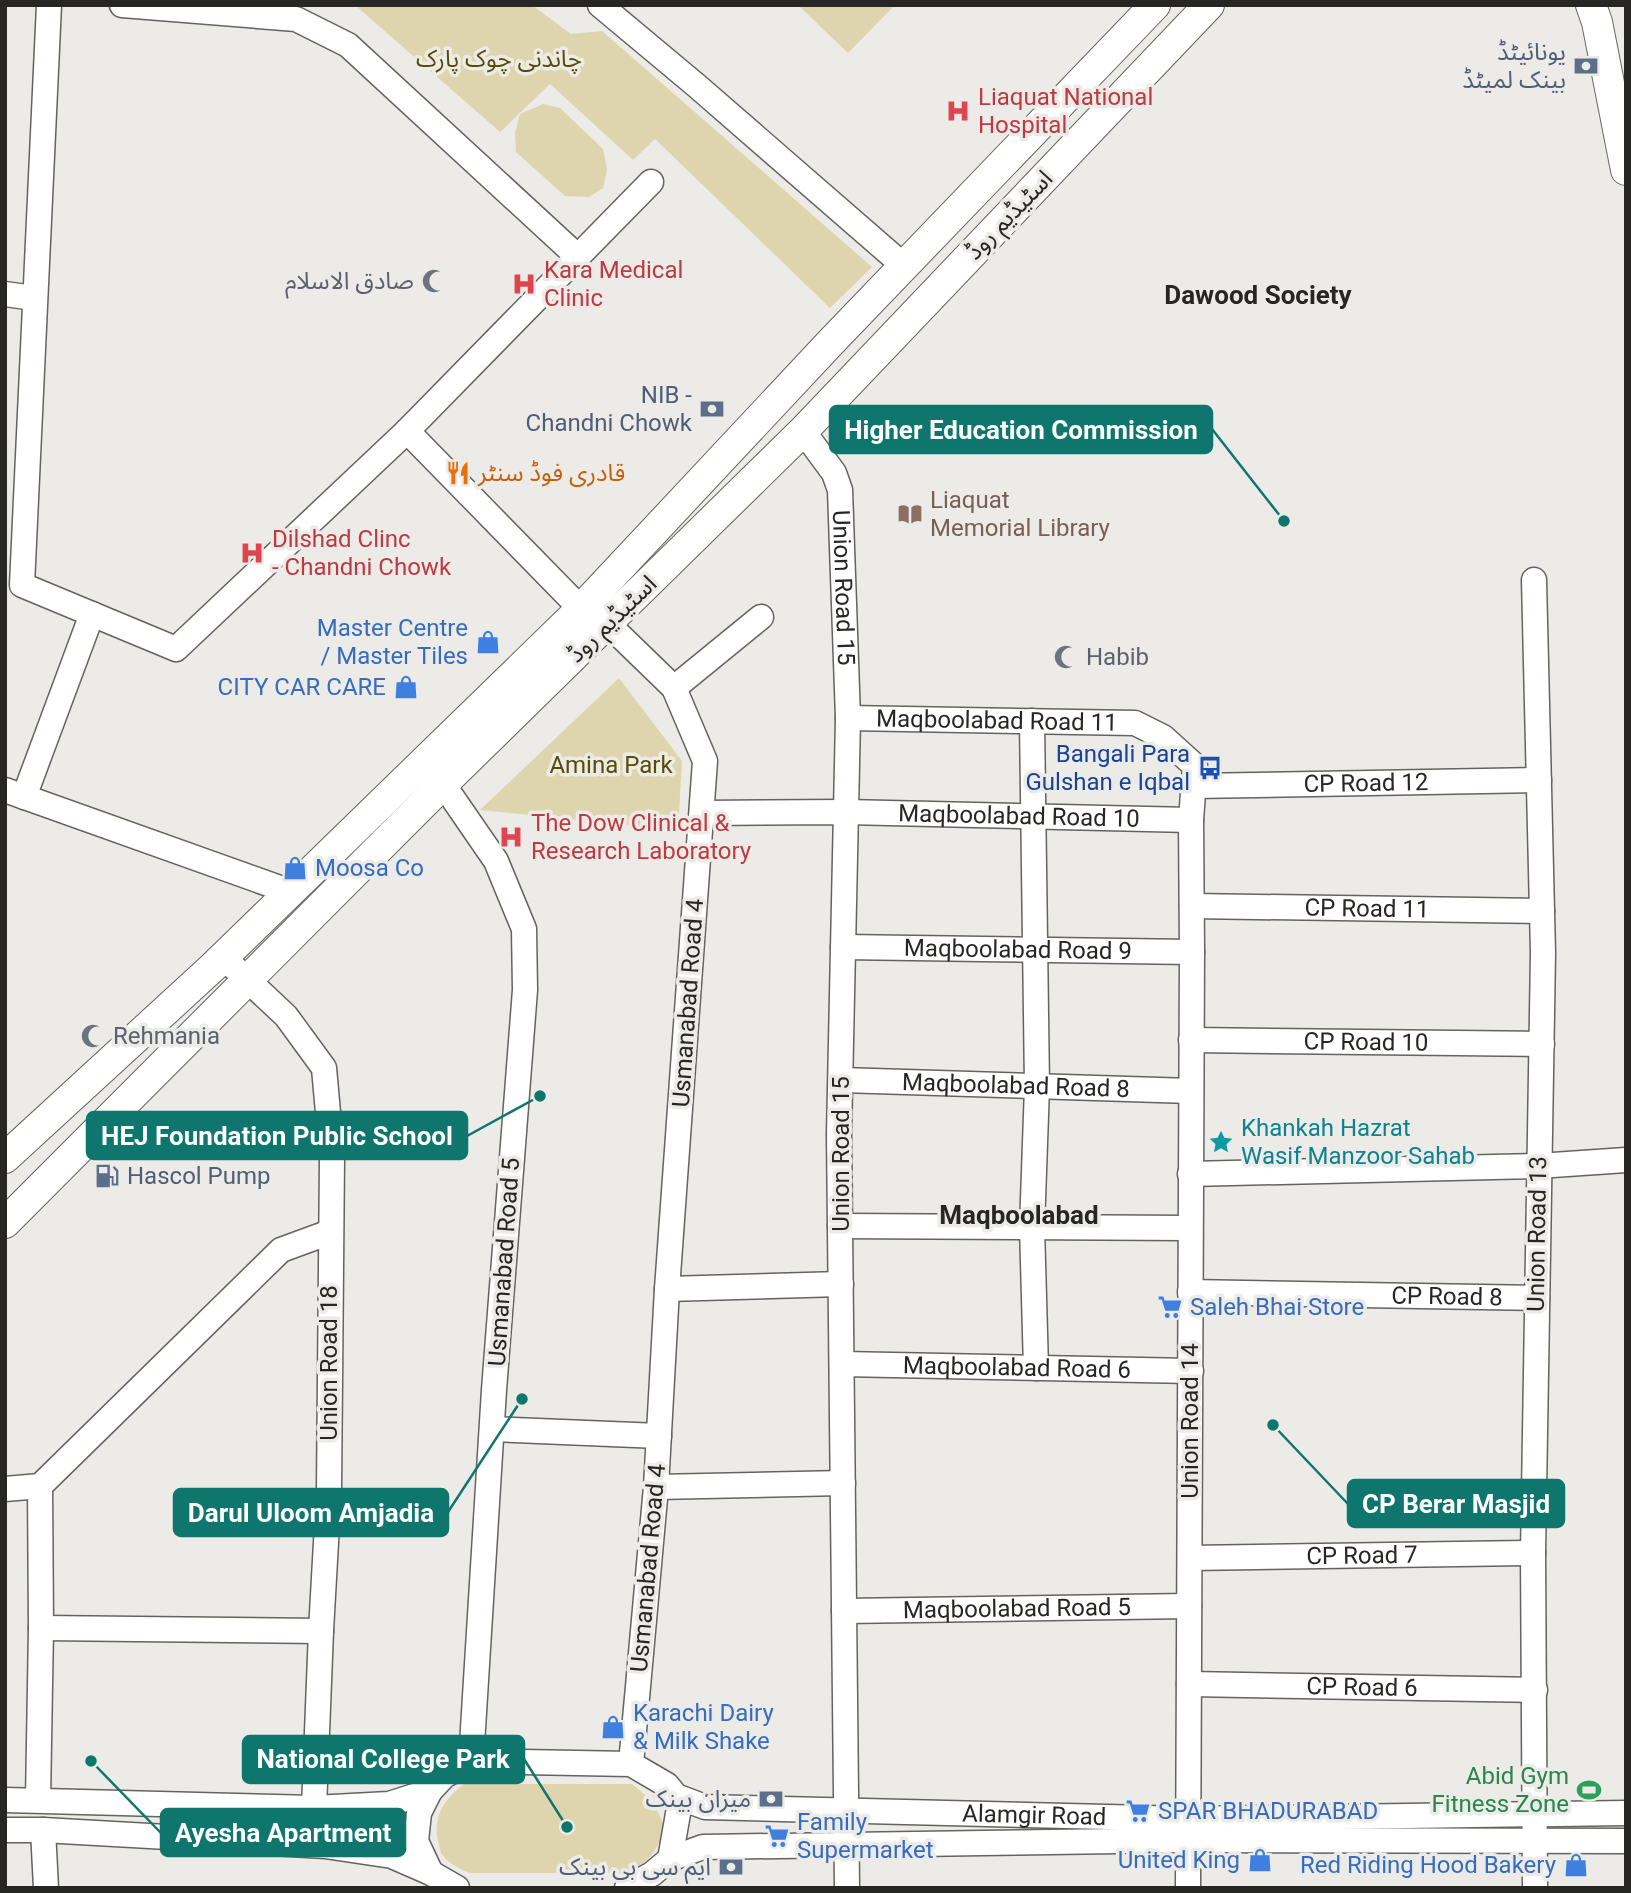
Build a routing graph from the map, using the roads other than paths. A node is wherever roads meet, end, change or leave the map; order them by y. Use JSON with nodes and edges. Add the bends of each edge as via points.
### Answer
{"nodes":[{"id":1,"x":49,"y":5,"type":"edge"},
{"id":2,"x":122,"y":5,"type":"edge"},
{"id":3,"x":600,"y":5,"type":"edge"},
{"id":4,"x":1155,"y":5,"type":"edge"},
{"id":5,"x":1209,"y":5,"type":"edge"},
{"id":6,"x":1591,"y":5,"type":"edge"},
{"id":7,"x":1127,"y":35,"type":"junction"},
{"id":8,"x":1155,"y":62,"type":"junction"},
{"id":9,"x":1620,"y":111,"type":"edge"},
{"id":10,"x":1626,"y":170,"type":"edge"},
{"id":11,"x":651,"y":182,"type":"dead end"},
{"id":12,"x":578,"y":257,"type":"junction"},
{"id":13,"x":904,"y":267,"type":"junction"},
{"id":14,"x":5,"y":294,"type":"edge"},
{"id":15,"x":34,"y":298,"type":"junction"},
{"id":16,"x":407,"y":431,"type":"junction"},
{"id":17,"x":803,"y":431,"type":"junction"},
{"id":18,"x":1534,"y":580,"type":"dead end"},
{"id":19,"x":581,"y":609,"type":"junction"},
{"id":20,"x":92,"y":614,"type":"junction"},
{"id":21,"x":761,"y":617,"type":"dead end"},
{"id":22,"x":608,"y":624,"type":"junction"},
{"id":23,"x":674,"y":688,"type":"junction"},
{"id":24,"x":848,"y":718,"type":"junction"},
{"id":25,"x":1032,"y":721,"type":"junction"},
{"id":26,"x":1539,"y":780,"type":"junction"},
{"id":27,"x":443,"y":784,"type":"junction"},
{"id":28,"x":1193,"y":786,"type":"junction"},
{"id":29,"x":15,"y":793,"type":"edge"},
{"id":30,"x":846,"y":812,"type":"junction"},
{"id":31,"x":702,"y":813,"type":"junction"},
{"id":32,"x":1034,"y":816,"type":"junction"},
{"id":33,"x":1191,"y":820,"type":"junction"},
{"id":34,"x":291,"y":892,"type":"junction"},
{"id":35,"x":1192,"y":906,"type":"junction"},
{"id":36,"x":1542,"y":911,"type":"junction"},
{"id":37,"x":843,"y":947,"type":"junction"},
{"id":38,"x":1034,"y":950,"type":"junction"},
{"id":39,"x":1192,"y":952,"type":"junction"},
{"id":40,"x":223,"y":957,"type":"junction"},
{"id":41,"x":248,"y":978,"type":"junction"},
{"id":42,"x":1191,"y":1040,"type":"junction"},
{"id":43,"x":1542,"y":1044,"type":"junction"},
{"id":44,"x":841,"y":1080,"type":"junction"},
{"id":45,"x":1037,"y":1087,"type":"junction"},
{"id":46,"x":1191,"y":1091,"type":"junction"},
{"id":47,"x":5,"y":1158,"type":"edge"},
{"id":48,"x":1626,"y":1160,"type":"edge"},
{"id":49,"x":1538,"y":1167,"type":"junction"},
{"id":50,"x":1190,"y":1174,"type":"junction"},
{"id":51,"x":5,"y":1223,"type":"edge"},
{"id":52,"x":841,"y":1226,"type":"junction"},
{"id":53,"x":1032,"y":1227,"type":"junction"},
{"id":54,"x":1189,"y":1228,"type":"junction"},
{"id":55,"x":330,"y":1232,"type":"junction"},
{"id":56,"x":841,"y":1284,"type":"junction"},
{"id":57,"x":667,"y":1289,"type":"junction"},
{"id":58,"x":1190,"y":1292,"type":"junction"},
{"id":59,"x":1537,"y":1298,"type":"junction"},
{"id":60,"x":842,"y":1364,"type":"junction"},
{"id":61,"x":1036,"y":1368,"type":"junction"},
{"id":62,"x":1191,"y":1371,"type":"junction"},
{"id":63,"x":492,"y":1429,"type":"junction"},
{"id":64,"x":659,"y":1436,"type":"junction"},
{"id":65,"x":843,"y":1483,"type":"junction"},
{"id":66,"x":40,"y":1486,"type":"junction"},
{"id":67,"x":656,"y":1487,"type":"junction"},
{"id":68,"x":5,"y":1489,"type":"edge"},
{"id":69,"x":1533,"y":1553,"type":"junction"},
{"id":70,"x":1190,"y":1558,"type":"junction"},
{"id":71,"x":1189,"y":1606,"type":"junction"},
{"id":72,"x":844,"y":1611,"type":"junction"},
{"id":73,"x":41,"y":1628,"type":"junction"},
{"id":74,"x":321,"y":1631,"type":"junction"},
{"id":75,"x":1189,"y":1684,"type":"junction"},
{"id":76,"x":1535,"y":1690,"type":"junction"},
{"id":77,"x":471,"y":1761,"type":"junction"},
{"id":78,"x":631,"y":1764,"type":"junction"},
{"id":79,"x":430,"y":1791,"type":"junction"},
{"id":80,"x":676,"y":1796,"type":"junction"},
{"id":81,"x":5,"y":1800,"type":"edge"},
{"id":82,"x":38,"y":1800,"type":"junction"},
{"id":83,"x":314,"y":1808,"type":"junction"},
{"id":84,"x":847,"y":1811,"type":"junction"},
{"id":85,"x":1535,"y":1814,"type":"junction"},
{"id":86,"x":1626,"y":1814,"type":"edge"},
{"id":87,"x":1188,"y":1829,"type":"junction"},
{"id":88,"x":5,"y":1830,"type":"edge"},
{"id":89,"x":43,"y":1830,"type":"junction"},
{"id":90,"x":1535,"y":1840,"type":"junction"},
{"id":91,"x":1626,"y":1841,"type":"edge"},
{"id":92,"x":848,"y":1845,"type":"junction"},
{"id":93,"x":670,"y":1859,"type":"junction"},
{"id":94,"x":431,"y":1873,"type":"junction"},
{"id":95,"x":46,"y":1888,"type":"edge"},
{"id":96,"x":457,"y":1888,"type":"edge"},
{"id":97,"x":627,"y":1888,"type":"edge"},
{"id":98,"x":847,"y":1888,"type":"edge"},
{"id":99,"x":1188,"y":1888,"type":"edge"},
{"id":100,"x":1535,"y":1888,"type":"edge"}],
"edges":[{"from":1,"to":15,"type":"street"},
{"from":2,"to":12,"type":"street","via":[[296,19],[348,45]]},
{"from":3,"to":13,"type":"street"},
{"from":4,"to":7,"type":"main road","name":"اسٹیڈیم روڈ"},
{"from":5,"to":8,"type":"main road","name":"اسٹیڈیم روڈ"},
{"from":6,"to":9,"type":"main road"},
{"from":7,"to":8,"type":"main road"},
{"from":7,"to":13,"type":"main road","name":"اسٹیڈیم روڈ"},
{"from":8,"to":17,"type":"main road","name":"اسٹیڈیم روڈ"},
{"from":9,"to":10,"type":"main road"},
{"from":11,"to":12,"type":"street"},
{"from":12,"to":16,"type":"street"},
{"from":13,"to":19,"type":"main road","name":"اسٹیڈیم روڈ"},
{"from":14,"to":15,"type":"street"},
{"from":15,"to":20,"type":"street","via":[[22,585]]},
{"from":16,"to":19,"type":"street"},
{"from":16,"to":20,"type":"street","via":[[176,649]]},
{"from":17,"to":22,"type":"main road","name":"اسٹیڈیم روڈ"},
{"from":17,"to":24,"type":"street","name":"Union Road 15","via":[[834,473],[840,490]]},
{"from":18,"to":26,"type":"street","name":"Union Road 13"},
{"from":19,"to":34,"type":"main road","name":"اسٹیڈیم روڈ"},
{"from":20,"to":29,"type":"street"},
{"from":21,"to":23,"type":"street"},
{"from":22,"to":23,"type":"street","name":"Usmanabad Road 4"},
{"from":22,"to":27,"type":"main road","name":"اسٹیڈیم روڈ"},
{"from":23,"to":31,"type":"street","name":"Usmanabad Road 4","via":[[705,761]]},
{"from":24,"to":25,"type":"street","name":"Maqboolabad Road 11"},
{"from":24,"to":30,"type":"street","name":"Union Road 15"},
{"from":25,"to":28,"type":"street","name":"Maqboolabad Road 11","via":[[1135,723],[1163,737],[1195,766]]},
{"from":25,"to":32,"type":"street"},
{"from":26,"to":28,"type":"street","name":"CP Road 12"},
{"from":26,"to":36,"type":"street","name":"Union Road 13"},
{"from":27,"to":41,"type":"main road","name":"اسٹیڈیم روڈ"},
{"from":27,"to":63,"type":"street","name":"Usmanabad Road 5","via":[[496,861],[524,929],[526,990]]},
{"from":28,"to":33,"type":"street","name":"Union Road 14"},
{"from":29,"to":34,"type":"street"},
{"from":30,"to":31,"type":"street"},
{"from":30,"to":32,"type":"street","name":"Maqboolabad Road 10"},
{"from":30,"to":37,"type":"street","name":"Union Road 15"},
{"from":31,"to":57,"type":"street","name":"Usmanabad Road 4"},
{"from":32,"to":33,"type":"street","name":"Maqboolabad Road 10"},
{"from":32,"to":38,"type":"street"},
{"from":33,"to":35,"type":"street","name":"Union Road 14"},
{"from":34,"to":40,"type":"main road","name":"اسٹیڈیم روڈ"},
{"from":35,"to":36,"type":"street","name":"CP Road 11"},
{"from":35,"to":39,"type":"street","name":"Union Road 14"},
{"from":36,"to":43,"type":"street","name":"Union Road 13"},
{"from":37,"to":38,"type":"street","name":"Maqboolabad Road 9"},
{"from":37,"to":44,"type":"street","name":"Union Road 15"},
{"from":38,"to":39,"type":"street","name":"Maqboolabad Road 9"},
{"from":38,"to":45,"type":"street"},
{"from":39,"to":42,"type":"street","name":"Union Road 14"},
{"from":40,"to":41,"type":"street","name":"Union Road 18"},
{"from":40,"to":47,"type":"main road","name":"اسٹیڈیم روڈ"},
{"from":41,"to":51,"type":"main road","name":"اسٹیڈیم روڈ"},
{"from":41,"to":55,"type":"street","name":"Union Road 18","via":[[286,1016],[324,1068],[332,1157]]},
{"from":42,"to":43,"type":"street","name":"CP Road 10"},
{"from":42,"to":46,"type":"street","name":"Union Road 14"},
{"from":43,"to":49,"type":"street","name":"Union Road 13"},
{"from":44,"to":45,"type":"street","name":"Maqboolabad Road 8"},
{"from":44,"to":52,"type":"street","name":"Union Road 15"},
{"from":45,"to":46,"type":"street","name":"Maqboolabad Road 8"},
{"from":45,"to":53,"type":"street"},
{"from":46,"to":50,"type":"street","name":"Union Road 14"},
{"from":48,"to":49,"type":"street"},
{"from":49,"to":50,"type":"street"},
{"from":49,"to":59,"type":"street","name":"Union Road 13"},
{"from":50,"to":54,"type":"street","name":"Union Road 14"},
{"from":52,"to":53,"type":"street"},
{"from":52,"to":56,"type":"street","name":"Union Road 15"},
{"from":53,"to":54,"type":"street"},
{"from":53,"to":61,"type":"street"},
{"from":54,"to":58,"type":"street","name":"Union Road 14"},
{"from":55,"to":66,"type":"street","via":[[281,1250]]},
{"from":55,"to":74,"type":"street","name":"Union Road 18","via":[[329,1489]]},
{"from":56,"to":57,"type":"street"},
{"from":56,"to":60,"type":"street","name":"Union Road 15"},
{"from":57,"to":64,"type":"street","name":"Usmanabad Road 4"},
{"from":58,"to":59,"type":"street","name":"CP Road 8"},
{"from":58,"to":62,"type":"street","name":"Union Road 14"},
{"from":59,"to":69,"type":"street","name":"Union Road 13"},
{"from":60,"to":61,"type":"street","name":"Maqboolabad Road 6"},
{"from":60,"to":65,"type":"street","name":"Union Road 15"},
{"from":61,"to":62,"type":"street","name":"Maqboolabad Road 6"},
{"from":62,"to":70,"type":"street","name":"Union Road 14"},
{"from":63,"to":64,"type":"street"},
{"from":63,"to":77,"type":"street","name":"Usmanabad Road 5"},
{"from":64,"to":67,"type":"street","name":"Usmanabad Road 4"},
{"from":65,"to":67,"type":"street"},
{"from":65,"to":72,"type":"street","name":"Union Road 15"},
{"from":66,"to":68,"type":"street"},
{"from":66,"to":73,"type":"street"},
{"from":67,"to":78,"type":"street","name":"Usmanabad Road 4"},
{"from":69,"to":70,"type":"street","name":"CP Road 7"},
{"from":69,"to":76,"type":"street","name":"Union Road 13"},
{"from":70,"to":71,"type":"street","name":"Union Road 14"},
{"from":71,"to":72,"type":"street","name":"Maqboolabad Road 5"},
{"from":71,"to":75,"type":"street","name":"Union Road 14"},
{"from":72,"to":84,"type":"street","name":"Union Road 15"},
{"from":73,"to":74,"type":"street"},
{"from":73,"to":82,"type":"street"},
{"from":74,"to":83,"type":"street","name":"Union Road 18"},
{"from":75,"to":76,"type":"street","name":"CP Road 6"},
{"from":75,"to":87,"type":"street","name":"Union Road 14"},
{"from":76,"to":85,"type":"street","name":"Union Road 13"},
{"from":77,"to":78,"type":"street","name":"Alamgir Road"},
{"from":77,"to":79,"type":"street","via":[[444,1776]]},
{"from":78,"to":80,"type":"street","name":"Alamgir Road","via":[[667,1785]]},
{"from":79,"to":83,"type":"street","via":[[389,1804]]},
{"from":79,"to":94,"type":"street","via":[[419,1813],[416,1842]]},
{"from":80,"to":84,"type":"street","name":"Alamgir Road","via":[[705,1807]]},
{"from":80,"to":93,"type":"street","via":[[679,1808]]},
{"from":81,"to":82,"type":"street"},
{"from":82,"to":83,"type":"street"},
{"from":84,"to":87,"type":"street","name":"Alamgir Road"},
{"from":84,"to":92,"type":"street","name":"Union Road 15"},
{"from":85,"to":86,"type":"street","name":"Alamgir Road"},
{"from":85,"to":87,"type":"street","name":"Alamgir Road"},
{"from":85,"to":90,"type":"street","name":"Union Road 13"},
{"from":87,"to":90,"type":"street","name":"Alamgir Road"},
{"from":87,"to":92,"type":"street","name":"Alamgir Road"},
{"from":87,"to":99,"type":"street","name":"Union Road 14"},
{"from":88,"to":89,"type":"street"},
{"from":89,"to":94,"type":"street","via":[[325,1846],[392,1856]]},
{"from":89,"to":95,"type":"street"},
{"from":90,"to":91,"type":"street","name":"Alamgir Road"},
{"from":90,"to":100,"type":"street","name":"Union Road 13"},
{"from":92,"to":93,"type":"street","name":"Alamgir Road","via":[[703,1847]]},
{"from":92,"to":98,"type":"street","name":"Union Road 15"},
{"from":93,"to":97,"type":"street","name":"Alamgir Road"},
{"from":94,"to":96,"type":"street"}]}
